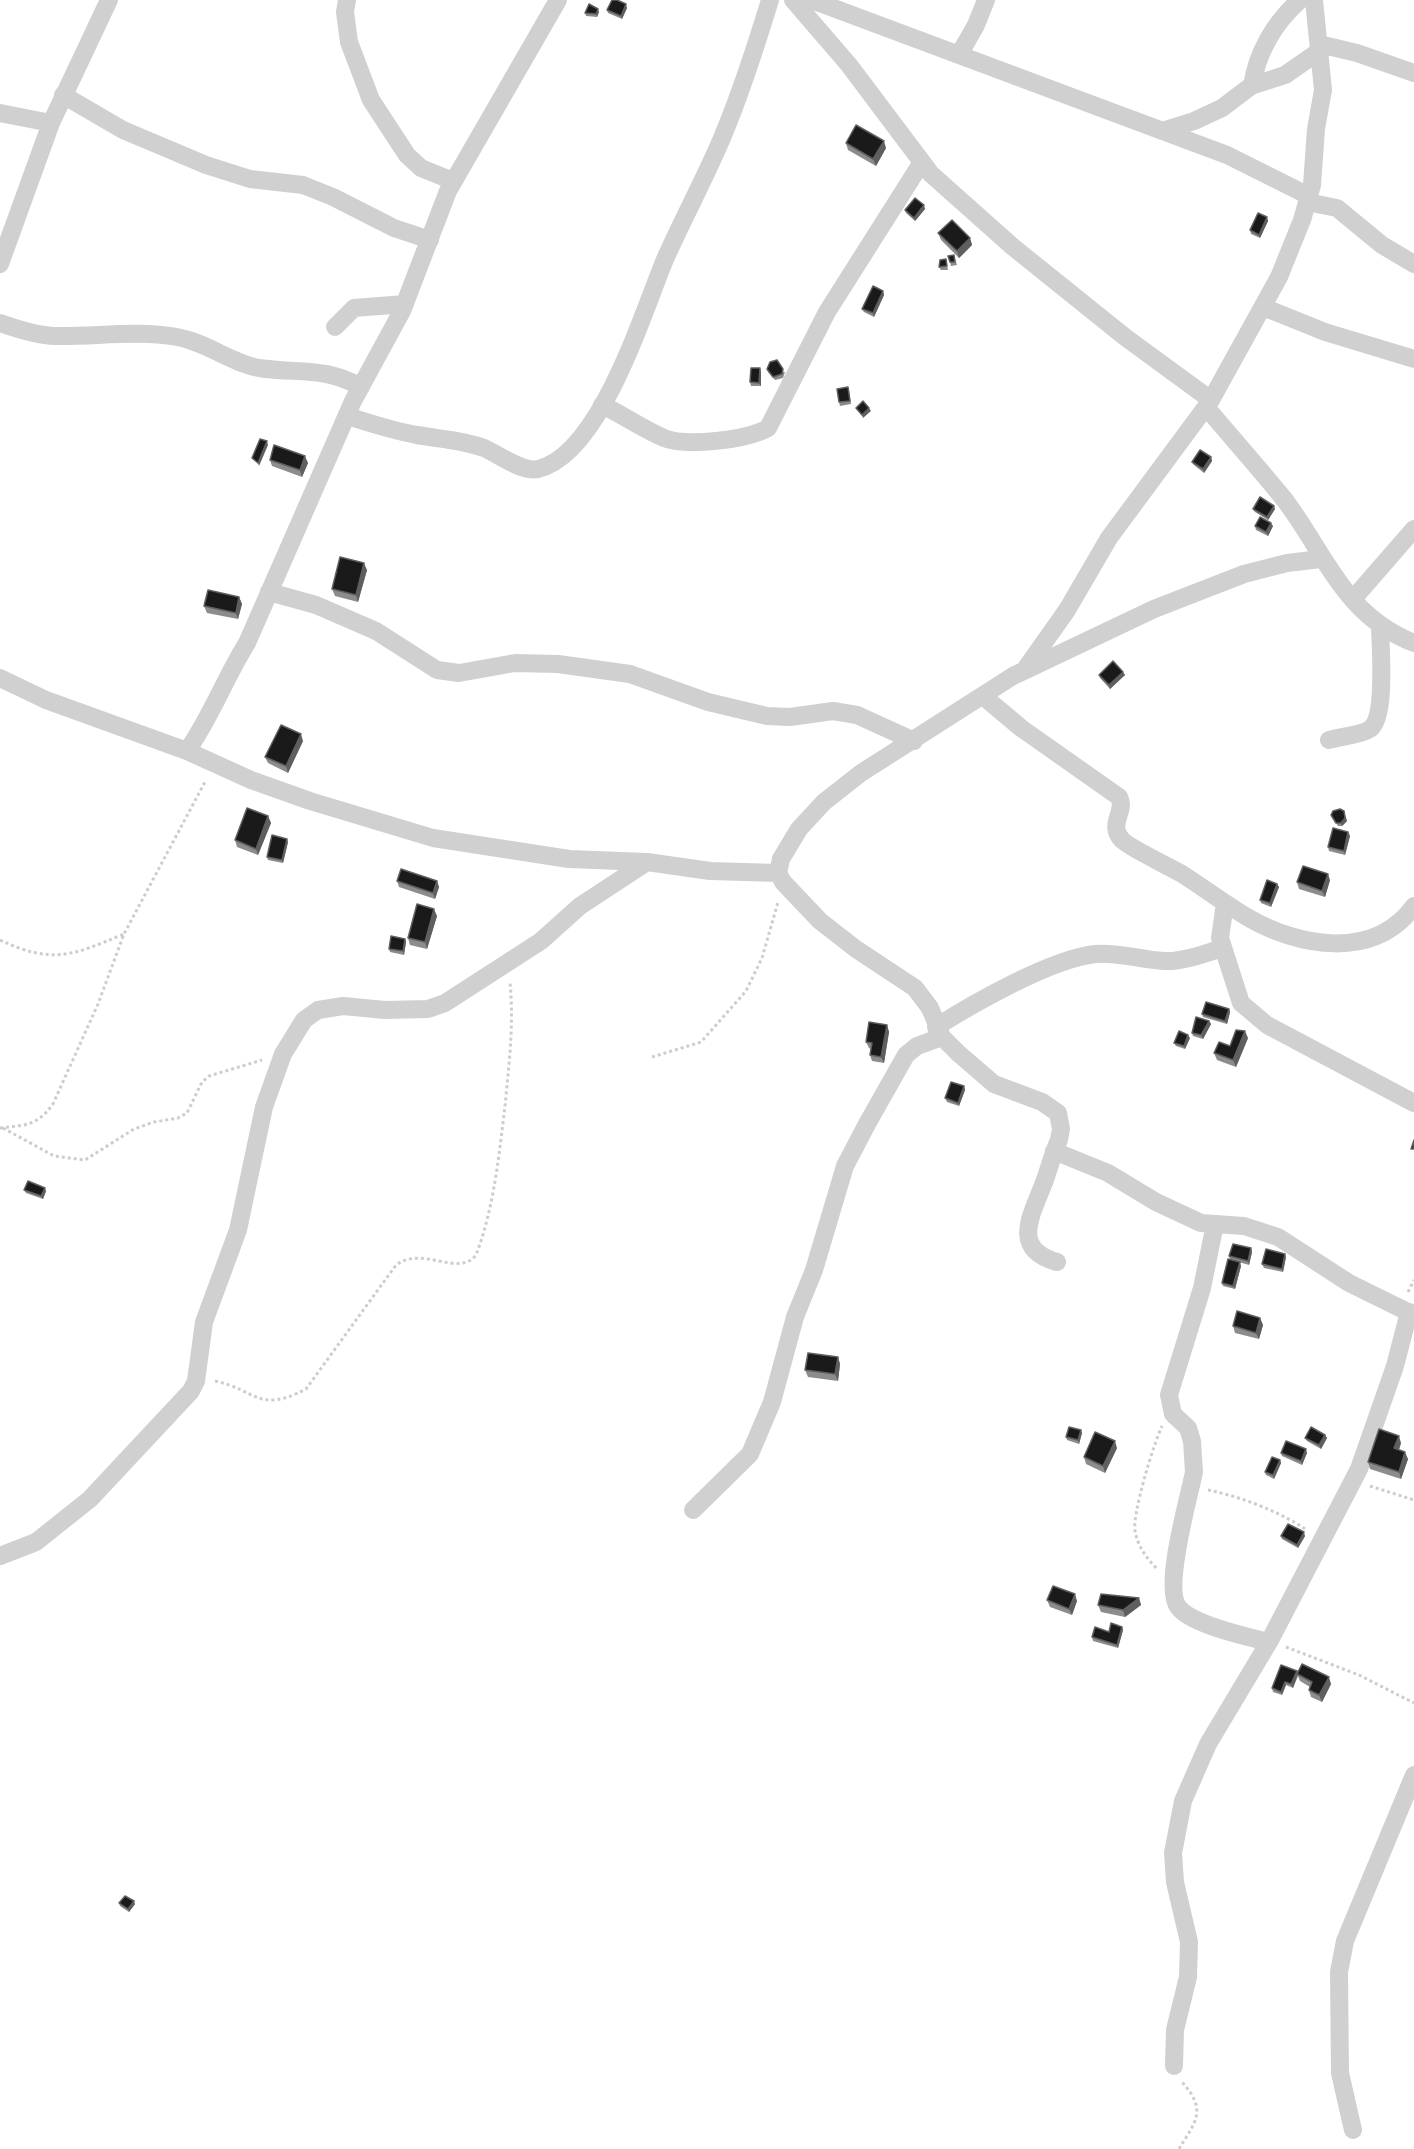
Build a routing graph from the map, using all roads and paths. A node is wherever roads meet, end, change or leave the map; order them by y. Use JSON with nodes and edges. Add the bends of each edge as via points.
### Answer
{"nodes":[{"id":1,"x":109,"y":0,"type":"edge"},
{"id":2,"x":347,"y":0,"type":"edge"},
{"id":3,"x":558,"y":0,"type":"edge"},
{"id":4,"x":770,"y":0,"type":"edge"},
{"id":5,"x":793,"y":0,"type":"edge"},
{"id":6,"x":812,"y":0,"type":"edge"},
{"id":7,"x":986,"y":0,"type":"edge"},
{"id":8,"x":1300,"y":0,"type":"edge"},
{"id":9,"x":1314,"y":0,"type":"edge"},
{"id":10,"x":1320,"y":47,"type":"junction"},
{"id":11,"x":959,"y":55,"type":"junction"},
{"id":12,"x":1414,"y":73,"type":"edge"},
{"id":13,"x":1252,"y":86,"type":"junction"},
{"id":14,"x":63,"y":95,"type":"junction"},
{"id":15,"x":0,"y":113,"type":"edge"},
{"id":16,"x":51,"y":123,"type":"junction"},
{"id":17,"x":1162,"y":131,"type":"junction"},
{"id":18,"x":922,"y":162,"type":"junction"},
{"id":19,"x":453,"y":181,"type":"junction"},
{"id":20,"x":1308,"y":199,"type":"junction"},
{"id":21,"x":430,"y":240,"type":"junction"},
{"id":22,"x":0,"y":264,"type":"edge"},
{"id":23,"x":1414,"y":264,"type":"edge"},
{"id":24,"x":405,"y":304,"type":"junction"},
{"id":25,"x":1263,"y":307,"type":"junction"},
{"id":26,"x":0,"y":323,"type":"edge"},
{"id":27,"x":335,"y":327,"type":"dead end"},
{"id":28,"x":1414,"y":359,"type":"edge"},
{"id":29,"x":361,"y":387,"type":"junction"},
{"id":30,"x":1209,"y":404,"type":"junction"},
{"id":31,"x":602,"y":405,"type":"junction"},
{"id":32,"x":347,"y":416,"type":"junction"},
{"id":33,"x":1414,"y":529,"type":"edge"},
{"id":34,"x":1321,"y":559,"type":"junction"},
{"id":35,"x":269,"y":592,"type":"junction"},
{"id":36,"x":1353,"y":599,"type":"junction"},
{"id":37,"x":1380,"y":624,"type":"junction"},
{"id":38,"x":1414,"y":643,"type":"edge"},
{"id":39,"x":1024,"y":671,"type":"junction"},
{"id":40,"x":0,"y":678,"type":"edge"},
{"id":41,"x":983,"y":696,"type":"junction"},
{"id":42,"x":1329,"y":740,"type":"dead end"},
{"id":43,"x":914,"y":741,"type":"junction"},
{"id":44,"x":187,"y":751,"type":"junction"},
{"id":45,"x":213,"y":765,"type":"junction"},
{"id":46,"x":647,"y":862,"type":"junction"},
{"id":47,"x":781,"y":878,"type":"junction"},
{"id":48,"x":1226,"y":903,"type":"junction"},
{"id":49,"x":1414,"y":906,"type":"edge"},
{"id":50,"x":124,"y":933,"type":"junction"},
{"id":51,"x":0,"y":940,"type":"edge"},
{"id":52,"x":1222,"y":948,"type":"junction"},
{"id":53,"x":508,"y":963,"type":"junction"},
{"id":54,"x":939,"y":1032,"type":"junction"},
{"id":55,"x":283,"y":1054,"type":"junction"},
{"id":56,"x":652,"y":1057,"type":"dead end"},
{"id":57,"x":1414,"y":1103,"type":"edge"},
{"id":58,"x":1,"y":1128,"type":"edge"},
{"id":59,"x":1054,"y":1150,"type":"junction"},
{"id":60,"x":1215,"y":1224,"type":"junction"},
{"id":61,"x":1057,"y":1262,"type":"dead end"},
{"id":62,"x":1411,"y":1314,"type":"edge"},
{"id":63,"x":196,"y":1382,"type":"junction"},
{"id":64,"x":1173,"y":1414,"type":"junction"},
{"id":65,"x":1354,"y":1480,"type":"junction"},
{"id":66,"x":1192,"y":1484,"type":"junction"},
{"id":67,"x":1414,"y":1500,"type":"edge"},
{"id":68,"x":693,"y":1509,"type":"dead end"},
{"id":69,"x":1321,"y":1540,"type":"junction"},
{"id":70,"x":0,"y":1556,"type":"edge"},
{"id":71,"x":1174,"y":1586,"type":"junction"},
{"id":72,"x":1269,"y":1642,"type":"junction"},
{"id":73,"x":1414,"y":1703,"type":"edge"},
{"id":74,"x":1414,"y":1775,"type":"edge"},
{"id":75,"x":1174,"y":2066,"type":"joint"},
{"id":76,"x":1353,"y":2130,"type":"dead end"},
{"id":77,"x":1179,"y":2149,"type":"edge"}],
"edges":[{"from":1,"to":14,"type":"street"},
{"from":2,"to":19,"type":"street","via":[[350,42],[371,100],[421,168]]},
{"from":3,"to":19,"type":"street"},
{"from":4,"to":31,"type":"street","via":[[722,138],[665,260],[618,380]]},
{"from":5,"to":18,"type":"street","via":[[849,65]]},
{"from":6,"to":11,"type":"street"},
{"from":7,"to":11,"type":"street"},
{"from":8,"to":13,"type":"street","via":[[1275,27],[1255,68]]},
{"from":9,"to":10,"type":"street"},
{"from":10,"to":12,"type":"street","via":[[1357,52]]},
{"from":10,"to":13,"type":"street","via":[[1285,75]]},
{"from":10,"to":20,"type":"street","via":[[1323,90]]},
{"from":11,"to":17,"type":"street"},
{"from":13,"to":17,"type":"street","via":[[1222,108]]},
{"from":14,"to":16,"type":"street"},
{"from":14,"to":21,"type":"street","via":[[123,130],[206,165],[250,179],[303,185],[394,228]]},
{"from":15,"to":16,"type":"street"},
{"from":16,"to":22,"type":"street"},
{"from":17,"to":20,"type":"street","via":[[1227,155]]},
{"from":18,"to":30,"type":"street","via":[[1023,254]]},
{"from":18,"to":31,"type":"street","via":[[827,312],[768,428],[758,434],[709,441],[665,438]]},
{"from":19,"to":21,"type":"street"},
{"from":20,"to":23,"type":"street","via":[[1337,208],[1382,245]]},
{"from":20,"to":25,"type":"street","via":[[1280,277]]},
{"from":21,"to":24,"type":"street"},
{"from":24,"to":27,"type":"street","via":[[354,308]]},
{"from":24,"to":29,"type":"street"},
{"from":25,"to":28,"type":"street","via":[[1325,332]]},
{"from":25,"to":30,"type":"street"},
{"from":26,"to":29,"type":"street","via":[[52,336],[179,337],[254,367],[314,370]]},
{"from":29,"to":32,"type":"street"},
{"from":30,"to":34,"type":"street","via":[[1285,501]]},
{"from":30,"to":39,"type":"street","via":[[1109,538]]},
{"from":31,"to":32,"type":"street","via":[[571,446],[550,466],[534,470],[456,440],[415,435]]},
{"from":32,"to":35,"type":"street"},
{"from":33,"to":36,"type":"street"},
{"from":34,"to":36,"type":"street"},
{"from":34,"to":39,"type":"street","via":[[1244,574],[1154,609]]},
{"from":35,"to":43,"type":"street","via":[[316,605],[376,631],[436,670],[459,673],[515,663],[558,664],[630,674],[708,702],[767,716],[833,711],[857,715]]},
{"from":35,"to":44,"type":"street","via":[[247,643]]},
{"from":36,"to":37,"type":"street"},
{"from":37,"to":38,"type":"street"},
{"from":37,"to":42,"type":"street","via":[[1377,718],[1366,731]]},
{"from":39,"to":41,"type":"street"},
{"from":40,"to":44,"type":"street","via":[[46,700]]},
{"from":41,"to":43,"type":"street"},
{"from":41,"to":48,"type":"street","via":[[1021,728],[1119,797],[1122,805],[1116,820],[1117,831],[1126,843]]},
{"from":43,"to":47,"type":"street","via":[[861,773],[824,802],[799,829],[781,859]]},
{"from":44,"to":45,"type":"street"},
{"from":45,"to":46,"type":"street","via":[[310,801],[433,838],[569,859]]},
{"from":45,"to":50,"type":"path"},
{"from":46,"to":47,"type":"street"},
{"from":46,"to":53,"type":"street","via":[[580,906],[541,941]]},
{"from":47,"to":54,"type":"street","via":[[820,921],[915,988],[930,1008]]},
{"from":47,"to":56,"type":"path","via":[[762,958],[746,991],[701,1042]]},
{"from":48,"to":49,"type":"street","via":[[1249,918],[1290,935],[1330,945],[1365,941],[1388,930]]},
{"from":48,"to":52,"type":"street"},
{"from":50,"to":51,"type":"path","via":[[75,954],[48,956]]},
{"from":50,"to":58,"type":"path","via":[[90,1023],[53,1104],[34,1123]]},
{"from":52,"to":54,"type":"street","via":[[1163,961],[1093,954],[986,996]]},
{"from":52,"to":57,"type":"street","via":[[1241,1003],[1267,1025]]},
{"from":53,"to":55,"type":"street","via":[[445,1003],[428,1009],[343,1006],[318,1010],[304,1020]]},
{"from":53,"to":63,"type":"path","via":[[512,1048],[493,1189],[476,1255],[472,1260],[445,1264],[427,1257],[405,1258],[306,1389],[285,1400],[259,1399],[217,1381]]},
{"from":54,"to":59,"type":"street","via":[[994,1084],[1055,1110],[1061,1118],[1061,1129]]},
{"from":54,"to":68,"type":"street","via":[[906,1055],[845,1166],[814,1270],[795,1317],[772,1402],[750,1454]]},
{"from":55,"to":58,"type":"path","via":[[209,1076],[187,1113],[134,1129],[85,1160],[54,1156]]},
{"from":55,"to":63,"type":"street","via":[[255,1140],[238,1230],[204,1322]]},
{"from":59,"to":60,"type":"street","via":[[1108,1173],[1183,1216],[1201,1224]]},
{"from":59,"to":61,"type":"street","via":[[1027,1228],[1035,1250]]},
{"from":60,"to":62,"type":"street","via":[[1244,1226],[1278,1237],[1349,1283]]},
{"from":60,"to":64,"type":"street","via":[[1202,1288],[1169,1395]]},
{"from":62,"to":65,"type":"street","via":[[1402,1330],[1395,1366]]},
{"from":63,"to":70,"type":"street","via":[[178,1407],[90,1499],[36,1542]]},
{"from":64,"to":66,"type":"street","via":[[1188,1428],[1192,1441]]},
{"from":64,"to":71,"type":"path","via":[[1165,1419],[1159,1432],[1136,1513],[1135,1530],[1142,1551]]},
{"from":65,"to":67,"type":"path"},
{"from":65,"to":69,"type":"street"},
{"from":66,"to":69,"type":"path","via":[[1288,1518]]},
{"from":66,"to":71,"type":"street"},
{"from":69,"to":72,"type":"street"},
{"from":71,"to":72,"type":"street","via":[[1180,1610],[1215,1627]]},
{"from":72,"to":73,"type":"path","via":[[1359,1675]]},
{"from":72,"to":75,"type":"street","via":[[1208,1744],[1183,1801],[1176,1830],[1175,1882],[1189,1942],[1188,1977],[1175,2030]]},
{"from":74,"to":76,"type":"street","via":[[1345,1941],[1339,1972],[1341,2073]]},
{"from":75,"to":77,"type":"path","via":[[1177,2077],[1194,2099],[1197,2112],[1196,2124]]}]}
